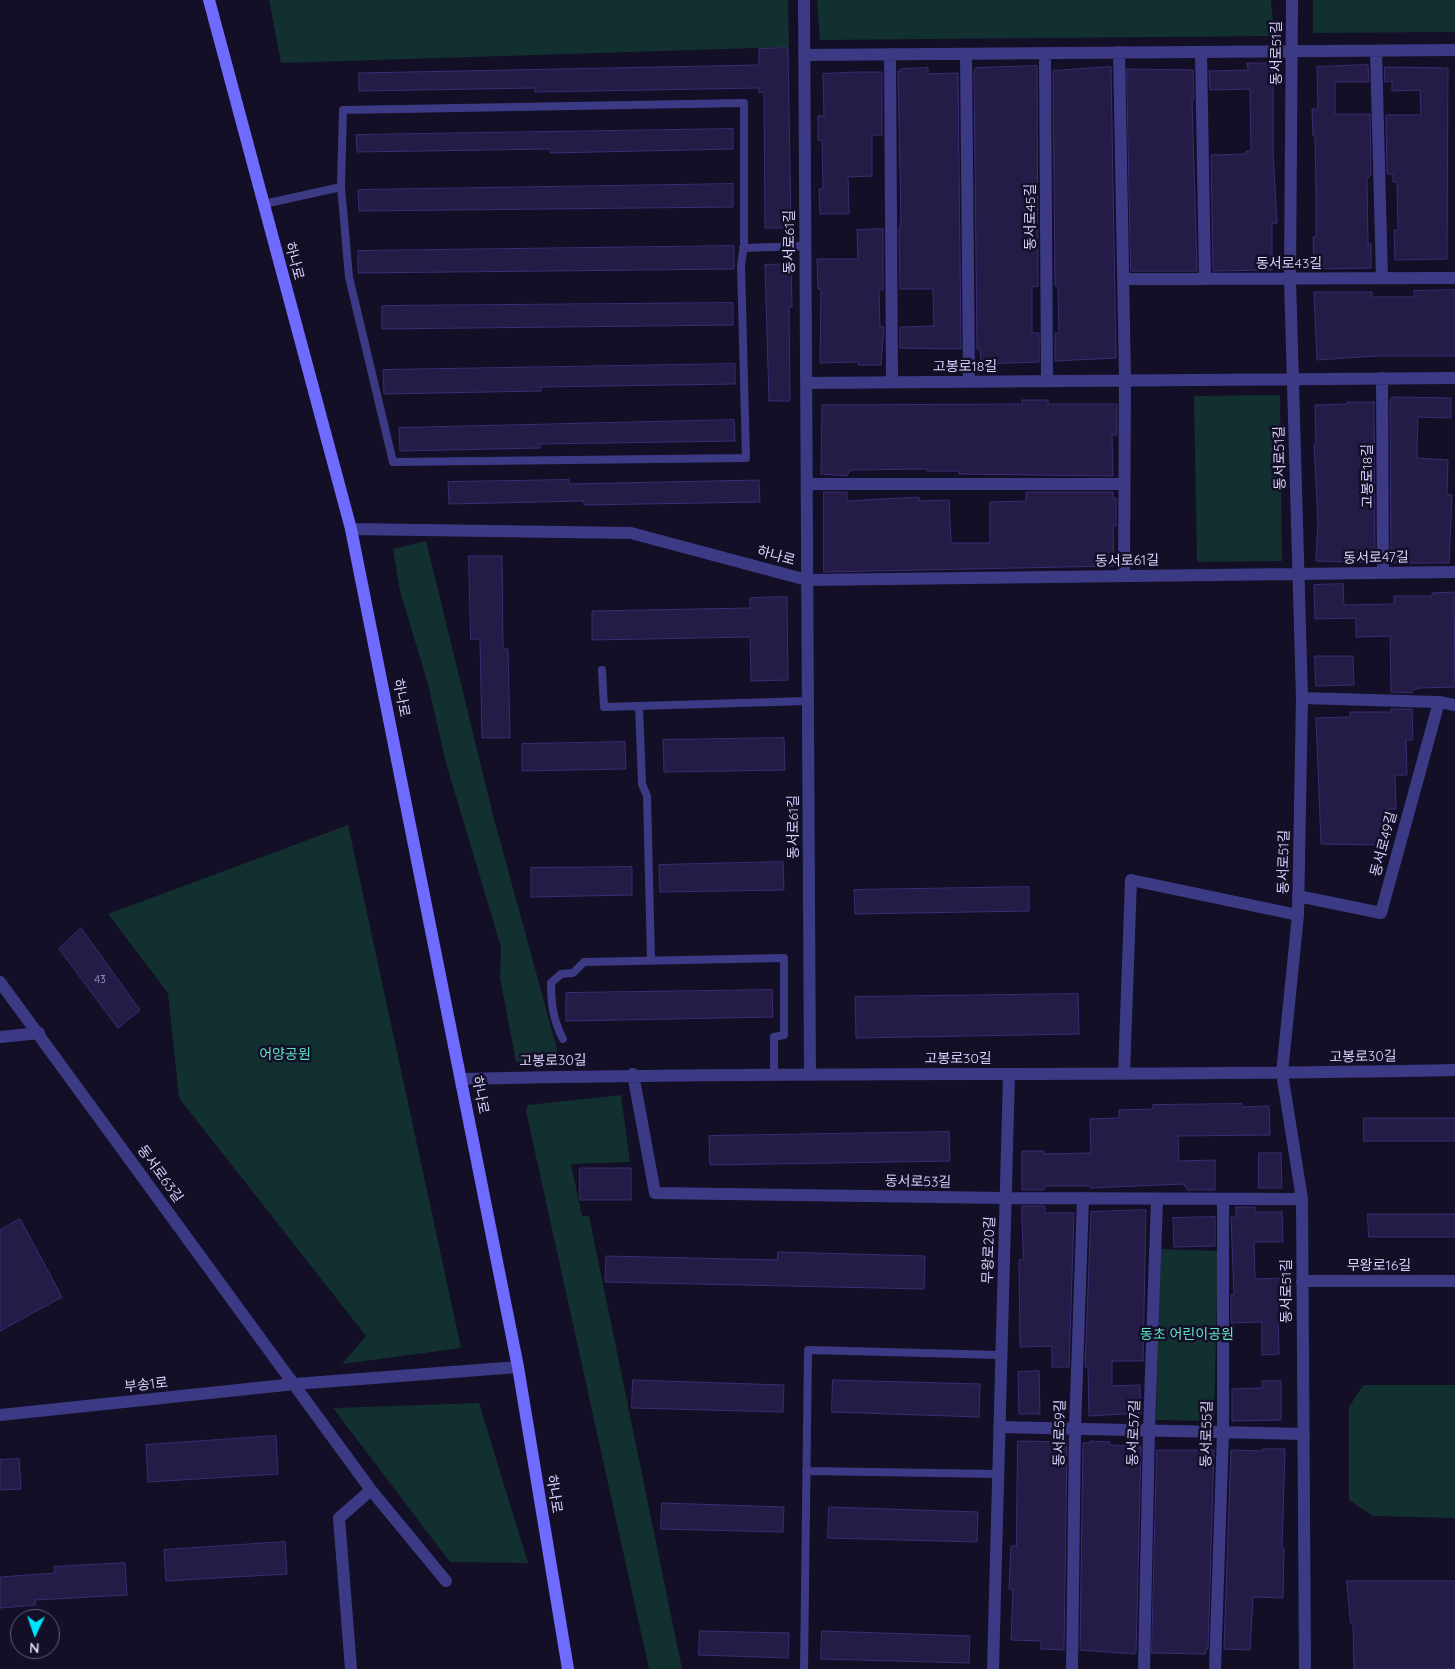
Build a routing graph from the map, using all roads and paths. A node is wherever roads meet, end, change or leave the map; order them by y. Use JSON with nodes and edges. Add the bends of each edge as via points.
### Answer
{"nodes":[{"id":1,"x":208,"y":0,"type":"edge"},
{"id":2,"x":804,"y":0,"type":"edge"},
{"id":3,"x":1292,"y":0,"type":"edge"},
{"id":4,"x":1455,"y":50,"type":"edge"},
{"id":5,"x":1292,"y":51,"type":"junction"},
{"id":6,"x":1376,"y":51,"type":"junction"},
{"id":7,"x":1119,"y":52,"type":"junction"},
{"id":8,"x":1201,"y":52,"type":"junction"},
{"id":9,"x":1045,"y":53,"type":"junction"},
{"id":10,"x":890,"y":54,"type":"junction"},
{"id":11,"x":966,"y":54,"type":"junction"},
{"id":12,"x":804,"y":55,"type":"junction"},
{"id":13,"x":341,"y":187,"type":"junction"},
{"id":14,"x":264,"y":204,"type":"junction"},
{"id":15,"x":805,"y":246,"type":"junction"},
{"id":16,"x":743,"y":248,"type":"junction"},
{"id":17,"x":1290,"y":278,"type":"junction"},
{"id":18,"x":1382,"y":278,"type":"junction"},
{"id":19,"x":1455,"y":278,"type":"edge"},
{"id":20,"x":1205,"y":279,"type":"junction"},
{"id":21,"x":1123,"y":280,"type":"junction"},
{"id":22,"x":1294,"y":378,"type":"junction"},
{"id":23,"x":1382,"y":378,"type":"junction"},
{"id":24,"x":1455,"y":378,"type":"edge"},
{"id":25,"x":1125,"y":380,"type":"junction"},
{"id":26,"x":969,"y":381,"type":"junction"},
{"id":27,"x":806,"y":382,"type":"junction"},
{"id":28,"x":892,"y":382,"type":"junction"},
{"id":29,"x":1047,"y":382,"type":"junction"},
{"id":30,"x":807,"y":484,"type":"junction"},
{"id":31,"x":1124,"y":484,"type":"junction"},
{"id":32,"x":351,"y":529,"type":"junction"},
{"id":33,"x":1455,"y":572,"type":"edge"},
{"id":34,"x":1383,"y":573,"type":"junction"},
{"id":35,"x":1297,"y":574,"type":"junction"},
{"id":36,"x":1124,"y":576,"type":"junction"},
{"id":37,"x":807,"y":580,"type":"junction"},
{"id":38,"x":602,"y":670,"type":"dead end"},
{"id":39,"x":1302,"y":698,"type":"junction"},
{"id":40,"x":808,"y":701,"type":"junction"},
{"id":41,"x":1438,"y":702,"type":"junction"},
{"id":42,"x":1455,"y":705,"type":"edge"},
{"id":43,"x":639,"y":706,"type":"junction"},
{"id":44,"x":1298,"y":896,"type":"junction"},
{"id":45,"x":1298,"y":915,"type":"junction"},
{"id":46,"x":651,"y":960,"type":"junction"},
{"id":47,"x":0,"y":982,"type":"edge"},
{"id":48,"x":39,"y":1033,"type":"junction"},
{"id":49,"x":0,"y":1037,"type":"edge"},
{"id":50,"x":563,"y":1039,"type":"dead end"},
{"id":51,"x":1455,"y":1070,"type":"edge"},
{"id":52,"x":1282,"y":1073,"type":"junction"},
{"id":53,"x":633,"y":1074,"type":"junction"},
{"id":54,"x":1009,"y":1074,"type":"junction"},
{"id":55,"x":1124,"y":1074,"type":"junction"},
{"id":56,"x":774,"y":1075,"type":"junction"},
{"id":57,"x":810,"y":1075,"type":"junction"},
{"id":58,"x":462,"y":1079,"type":"junction"},
{"id":59,"x":1006,"y":1198,"type":"junction"},
{"id":60,"x":1082,"y":1198,"type":"junction"},
{"id":61,"x":1157,"y":1198,"type":"junction"},
{"id":62,"x":1223,"y":1199,"type":"junction"},
{"id":63,"x":1302,"y":1199,"type":"junction"},
{"id":64,"x":1302,"y":1281,"type":"junction"},
{"id":65,"x":1455,"y":1281,"type":"edge"},
{"id":66,"x":1001,"y":1355,"type":"junction"},
{"id":67,"x":518,"y":1368,"type":"junction"},
{"id":68,"x":295,"y":1384,"type":"junction"},
{"id":69,"x":0,"y":1416,"type":"edge"},
{"id":70,"x":999,"y":1427,"type":"junction"},
{"id":71,"x":1075,"y":1429,"type":"junction"},
{"id":72,"x":1148,"y":1430,"type":"junction"},
{"id":73,"x":1223,"y":1432,"type":"junction"},
{"id":74,"x":1304,"y":1434,"type":"junction"},
{"id":75,"x":806,"y":1471,"type":"junction"},
{"id":76,"x":998,"y":1474,"type":"junction"},
{"id":77,"x":371,"y":1490,"type":"junction"},
{"id":78,"x":446,"y":1581,"type":"dead end"},
{"id":79,"x":351,"y":1669,"type":"edge"},
{"id":80,"x":568,"y":1669,"type":"edge"},
{"id":81,"x":804,"y":1669,"type":"edge"},
{"id":82,"x":993,"y":1669,"type":"edge"},
{"id":83,"x":1072,"y":1669,"type":"edge"},
{"id":84,"x":1144,"y":1669,"type":"edge"},
{"id":85,"x":1215,"y":1669,"type":"edge"},
{"id":86,"x":1305,"y":1669,"type":"edge"}],
"edges":[{"from":1,"to":14,"type":"street","name":"하나로"},
{"from":2,"to":12,"type":"street","name":"동서로61길"},
{"from":3,"to":5,"type":"street","name":"동서로51길"},
{"from":4,"to":6,"type":"street"},
{"from":5,"to":6,"type":"street"},
{"from":5,"to":8,"type":"street"},
{"from":5,"to":17,"type":"street","name":"동서로51길"},
{"from":6,"to":18,"type":"street"},
{"from":7,"to":8,"type":"street"},
{"from":7,"to":9,"type":"street"},
{"from":7,"to":21,"type":"street"},
{"from":8,"to":20,"type":"street"},
{"from":9,"to":11,"type":"street"},
{"from":9,"to":29,"type":"street","name":"동서로45길"},
{"from":10,"to":11,"type":"street"},
{"from":10,"to":12,"type":"street"},
{"from":10,"to":28,"type":"street"},
{"from":11,"to":26,"type":"street"},
{"from":12,"to":15,"type":"street","name":"동서로61길"},
{"from":13,"to":14,"type":"lane"},
{"from":13,"to":16,"type":"lane","via":[[344,110],[744,104]]},
{"from":13,"to":16,"type":"lane","via":[[349,277],[393,462],[746,458]]},
{"from":14,"to":32,"type":"street","name":"하나로"},
{"from":15,"to":16,"type":"lane"},
{"from":15,"to":27,"type":"street","name":"동서로61길"},
{"from":17,"to":18,"type":"street","name":"동서로43길"},
{"from":17,"to":20,"type":"street","name":"동서로43길"},
{"from":17,"to":22,"type":"street","name":"동서로51길"},
{"from":18,"to":19,"type":"street","name":"동서로43길"},
{"from":20,"to":21,"type":"street","name":"동서로43길"},
{"from":21,"to":25,"type":"street"},
{"from":22,"to":23,"type":"street","name":"고봉로18길"},
{"from":22,"to":25,"type":"street","name":"고봉로18길"},
{"from":22,"to":35,"type":"street","name":"동서로51길"},
{"from":23,"to":24,"type":"street","name":"고봉로18길"},
{"from":23,"to":34,"type":"street","name":"고봉로18길"},
{"from":25,"to":29,"type":"street","name":"고봉로18길"},
{"from":25,"to":31,"type":"street"},
{"from":26,"to":28,"type":"street","name":"고봉로18길"},
{"from":26,"to":29,"type":"street","name":"고봉로18길"},
{"from":27,"to":28,"type":"street","name":"고봉로18길"},
{"from":27,"to":30,"type":"street","name":"동서로61길"},
{"from":30,"to":31,"type":"street"},
{"from":30,"to":37,"type":"street","name":"동서로61길"},
{"from":31,"to":36,"type":"street"},
{"from":32,"to":37,"type":"street","name":"하나로","via":[[631,533]]},
{"from":32,"to":58,"type":"street","name":"하나로"},
{"from":33,"to":34,"type":"street","name":"동서로47길"},
{"from":34,"to":35,"type":"street","name":"동서로47길"},
{"from":35,"to":36,"type":"street","name":"동서로61길"},
{"from":35,"to":39,"type":"street","name":"동서로51길"},
{"from":36,"to":37,"type":"street","name":"동서로61길"},
{"from":37,"to":40,"type":"street","name":"동서로61길"},
{"from":38,"to":43,"type":"lane","via":[[604,707]]},
{"from":39,"to":41,"type":"street"},
{"from":39,"to":44,"type":"street","name":"동서로51길"},
{"from":40,"to":43,"type":"lane"},
{"from":40,"to":57,"type":"street","name":"동서로61길"},
{"from":41,"to":42,"type":"street"},
{"from":41,"to":44,"type":"street","name":"동서로49길","via":[[1380,912]]},
{"from":43,"to":46,"type":"lane","via":[[642,784],[647,796]]},
{"from":44,"to":45,"type":"street","name":"동서로51길"},
{"from":45,"to":52,"type":"street","name":"동서로51길"},
{"from":45,"to":55,"type":"street","name":"동서로51길","via":[[1131,880]]},
{"from":46,"to":50,"type":"lane","via":[[584,962],[573,973],[555,977],[551,983],[551,1005]]},
{"from":46,"to":56,"type":"lane","via":[[784,958],[784,1036],[774,1037]]},
{"from":47,"to":48,"type":"street","name":"동서로63길"},
{"from":48,"to":49,"type":"street"},
{"from":48,"to":68,"type":"street","name":"동서로63길"},
{"from":51,"to":52,"type":"street","name":"고봉로30길"},
{"from":52,"to":55,"type":"street","name":"고봉로30길"},
{"from":52,"to":63,"type":"street","name":"동서로51길"},
{"from":53,"to":56,"type":"street","name":"고봉로30길"},
{"from":53,"to":58,"type":"street","name":"고봉로30길"},
{"from":53,"to":59,"type":"street","name":"동서로53길","via":[[656,1193]]},
{"from":54,"to":55,"type":"street","name":"고봉로30길"},
{"from":54,"to":57,"type":"street","name":"고봉로30길"},
{"from":54,"to":59,"type":"street","name":"무왕로20길"},
{"from":56,"to":57,"type":"street","name":"고봉로30길"},
{"from":58,"to":67,"type":"street","name":"하나로"},
{"from":59,"to":60,"type":"street","name":"동서로53길"},
{"from":59,"to":66,"type":"street","name":"무왕로20길"},
{"from":60,"to":61,"type":"street","name":"동서로53길"},
{"from":60,"to":71,"type":"street","name":"동서로59길"},
{"from":61,"to":62,"type":"street","name":"동서로53길"},
{"from":61,"to":72,"type":"street","name":"동서로57길"},
{"from":62,"to":63,"type":"street","name":"동서로53길"},
{"from":62,"to":73,"type":"street","name":"동서로55길"},
{"from":63,"to":64,"type":"street","name":"동서로51길"},
{"from":64,"to":65,"type":"street","name":"무왕로16길"},
{"from":64,"to":74,"type":"street","name":"동서로51길"},
{"from":66,"to":70,"type":"street","name":"무왕로20길"},
{"from":66,"to":75,"type":"lane","via":[[808,1350]]},
{"from":67,"to":68,"type":"street","name":"부송1로"},
{"from":67,"to":80,"type":"street","name":"하나로"},
{"from":68,"to":69,"type":"street","name":"부송1로"},
{"from":68,"to":77,"type":"street"},
{"from":70,"to":71,"type":"street"},
{"from":70,"to":76,"type":"street","name":"무왕로20길"},
{"from":71,"to":72,"type":"street"},
{"from":71,"to":83,"type":"street","name":"동서로59길"},
{"from":72,"to":73,"type":"street"},
{"from":72,"to":84,"type":"street","name":"동서로57길"},
{"from":73,"to":74,"type":"street"},
{"from":73,"to":85,"type":"street","name":"동서로55길"},
{"from":74,"to":86,"type":"street","name":"동서로51길"},
{"from":75,"to":76,"type":"lane"},
{"from":75,"to":81,"type":"lane"},
{"from":76,"to":82,"type":"street","name":"무왕로20길"},
{"from":77,"to":78,"type":"street"},
{"from":77,"to":79,"type":"street","via":[[339,1518]]}]}
